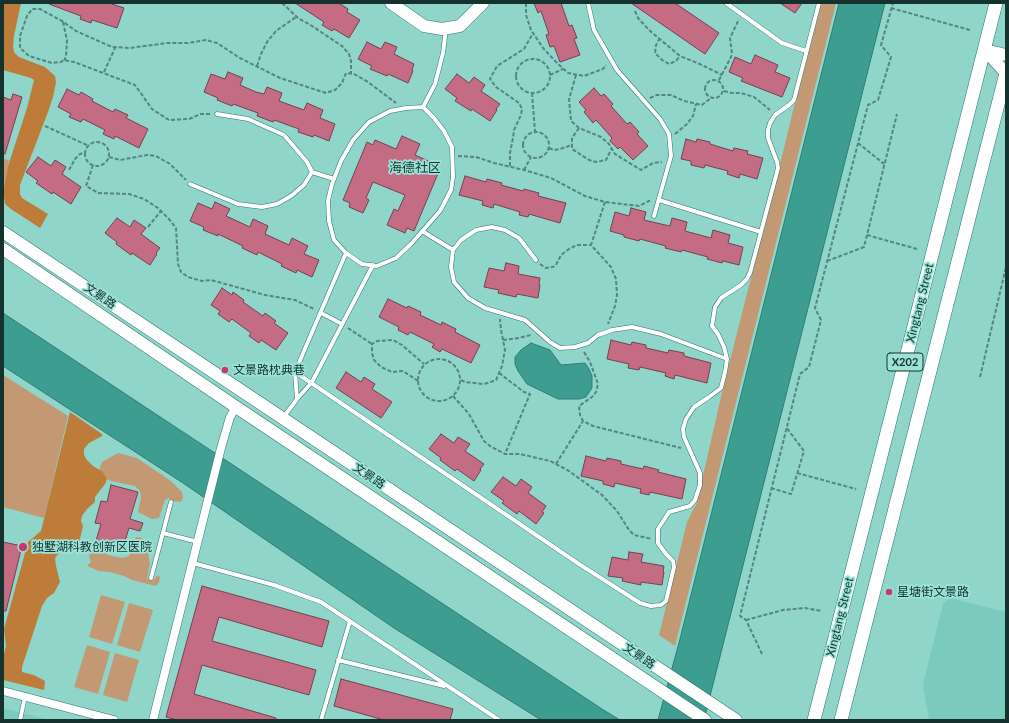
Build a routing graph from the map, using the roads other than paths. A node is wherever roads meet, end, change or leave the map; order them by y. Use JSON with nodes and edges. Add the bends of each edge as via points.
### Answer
{"nodes":[{"id":1,"x":391,"y":3,"type":"edge"},
{"id":2,"x":482,"y":3,"type":"edge"},
{"id":3,"x":588,"y":3,"type":"edge"},
{"id":4,"x":726,"y":3,"type":"edge"},
{"id":5,"x":819,"y":3,"type":"edge"},
{"id":6,"x":996,"y":3,"type":"edge"},
{"id":7,"x":446,"y":29,"type":"junction"},
{"id":8,"x":985,"y":50,"type":"junction"},
{"id":9,"x":806,"y":51,"type":"junction"},
{"id":10,"x":1006,"y":55,"type":"edge"},
{"id":11,"x":1006,"y":73,"type":"edge"},
{"id":12,"x":423,"y":107,"type":"junction"},
{"id":13,"x":218,"y":114,"type":"road end"},
{"id":14,"x":312,"y":172,"type":"junction"},
{"id":15,"x":334,"y":179,"type":"junction"},
{"id":16,"x":190,"y":184,"type":"road end"},
{"id":17,"x":659,"y":200,"type":"junction"},
{"id":18,"x":654,"y":216,"type":"dead end"},
{"id":19,"x":422,"y":231,"type":"junction"},
{"id":20,"x":3,"y":232,"type":"edge"},
{"id":21,"x":761,"y":232,"type":"junction"},
{"id":22,"x":3,"y":248,"type":"edge"},
{"id":23,"x":453,"y":250,"type":"junction"},
{"id":24,"x":346,"y":253,"type":"junction"},
{"id":25,"x":536,"y":260,"type":"road end"},
{"id":26,"x":373,"y":265,"type":"junction"},
{"id":27,"x":321,"y":313,"type":"junction"},
{"id":28,"x":342,"y":324,"type":"junction"},
{"id":29,"x":727,"y":359,"type":"junction"},
{"id":30,"x":295,"y":372,"type":"junction"},
{"id":31,"x":312,"y":382,"type":"junction"},
{"id":32,"x":297,"y":399,"type":"junction"},
{"id":33,"x":236,"y":407,"type":"junction"},
{"id":34,"x":283,"y":418,"type":"junction"},
{"id":35,"x":171,"y":502,"type":"dead end"},
{"id":36,"x":163,"y":533,"type":"junction"},
{"id":37,"x":198,"y":542,"type":"junction"},
{"id":38,"x":193,"y":563,"type":"junction"},
{"id":39,"x":151,"y":578,"type":"dead end"},
{"id":40,"x":350,"y":621,"type":"junction"},
{"id":41,"x":338,"y":660,"type":"junction"},
{"id":42,"x":448,"y":687,"type":"junction"},
{"id":43,"x":3,"y":691,"type":"edge"},
{"id":44,"x":25,"y":697,"type":"junction"},
{"id":45,"x":489,"y":714,"type":"junction"},
{"id":46,"x":20,"y":720,"type":"edge"},
{"id":47,"x":114,"y":720,"type":"edge"},
{"id":48,"x":153,"y":720,"type":"edge"},
{"id":49,"x":321,"y":720,"type":"edge"},
{"id":50,"x":487,"y":720,"type":"edge"},
{"id":51,"x":498,"y":720,"type":"edge"},
{"id":52,"x":705,"y":720,"type":"edge"},
{"id":53,"x":736,"y":720,"type":"edge"},
{"id":54,"x":814,"y":720,"type":"edge"},
{"id":55,"x":841,"y":720,"type":"edge"}],
"edges":[{"from":1,"to":7,"type":"main road","via":[[424,26]]},
{"from":2,"to":7,"type":"main road","via":[[460,26]]},
{"from":3,"to":17,"type":"lane","via":[[594,30],[611,60],[660,119],[669,134],[671,156]]},
{"from":4,"to":9,"type":"lane","via":[[782,43]]},
{"from":5,"to":9,"type":"lane"},
{"from":6,"to":8,"type":"main road","name":"Xingtang Street","number":"X202"},
{"from":7,"to":12,"type":"lane","via":[[444,53],[435,84]]},
{"from":8,"to":10,"type":"main road"},
{"from":8,"to":11,"type":"main road"},
{"from":8,"to":54,"type":"main road","name":"Xingtang Street","number":"X202"},
{"from":9,"to":21,"type":"lane","via":[[794,100],[775,115],[768,130],[768,138],[778,168]]},
{"from":11,"to":55,"type":"main road","number":"X202"},
{"from":12,"to":15,"type":"lane","via":[[390,111],[369,122],[353,140]]},
{"from":12,"to":19,"type":"lane","via":[[444,130],[452,147],[454,177],[451,190],[440,211]]},
{"from":13,"to":14,"type":"lane","via":[[248,118],[284,135],[307,162]]},
{"from":14,"to":15,"type":"lane"},
{"from":14,"to":16,"type":"lane","via":[[304,185],[291,196],[277,204],[262,207],[238,204]]},
{"from":15,"to":24,"type":"lane","via":[[328,201],[329,221],[334,240]]},
{"from":17,"to":18,"type":"lane"},
{"from":17,"to":21,"type":"lane"},
{"from":19,"to":23,"type":"lane"},
{"from":19,"to":26,"type":"lane","via":[[396,258],[377,266]]},
{"from":20,"to":34,"type":"main road","name":"文景路"},
{"from":21,"to":29,"type":"lane","via":[[746,280],[721,298],[715,307],[712,326],[724,347]]},
{"from":22,"to":33,"type":"main road","name":"文景路"},
{"from":23,"to":25,"type":"lane","via":[[461,240],[476,230],[492,227],[506,230],[519,238]]},
{"from":23,"to":29,"type":"lane","via":[[451,267],[454,282],[468,298],[486,308],[525,320],[560,348],[576,348],[612,330],[632,327],[661,334]]},
{"from":24,"to":26,"type":"lane","via":[[362,264]]},
{"from":24,"to":27,"type":"lane"},
{"from":26,"to":28,"type":"lane"},
{"from":27,"to":28,"type":"lane"},
{"from":27,"to":30,"type":"lane"},
{"from":28,"to":31,"type":"lane"},
{"from":29,"to":31,"type":"lane","via":[[721,388],[694,408],[686,419],[684,437],[700,473],[700,485],[690,506],[669,512],[658,529],[658,543],[673,561],[674,567],[666,601],[661,605],[651,606],[640,603],[580,564]]},
{"from":30,"to":31,"type":"lane"},
{"from":30,"to":32,"type":"lane"},
{"from":31,"to":32,"type":"lane"},
{"from":32,"to":34,"type":"lane"},
{"from":33,"to":37,"type":"street","via":[[230,417],[221,448]]},
{"from":33,"to":52,"type":"main road","name":"文景路"},
{"from":34,"to":53,"type":"main road","name":"文景路"},
{"from":35,"to":36,"type":"lane"},
{"from":36,"to":37,"type":"lane"},
{"from":36,"to":39,"type":"lane"},
{"from":37,"to":38,"type":"street"},
{"from":38,"to":40,"type":"lane","via":[[274,585],[321,602]]},
{"from":38,"to":48,"type":"street"},
{"from":40,"to":41,"type":"lane"},
{"from":40,"to":42,"type":"lane"},
{"from":41,"to":42,"type":"lane"},
{"from":41,"to":49,"type":"lane"},
{"from":42,"to":45,"type":"lane"},
{"from":43,"to":44,"type":"street"},
{"from":44,"to":46,"type":"lane"},
{"from":44,"to":47,"type":"street"},
{"from":45,"to":50,"type":"lane"},
{"from":45,"to":51,"type":"lane"}]}
